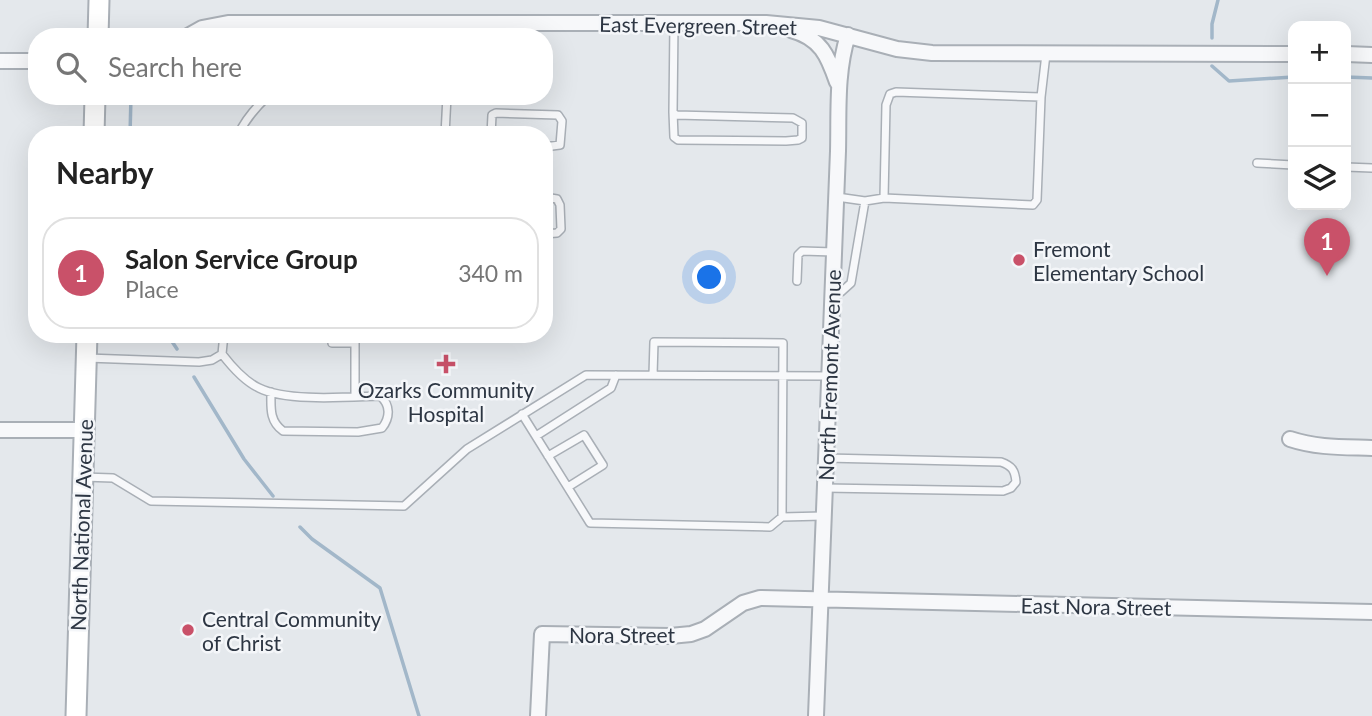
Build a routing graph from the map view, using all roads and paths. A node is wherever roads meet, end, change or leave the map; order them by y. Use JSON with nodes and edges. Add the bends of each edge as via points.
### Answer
{"nodes":[{"id":1,"x":99,"y":0,"type":"edge"},
{"id":2,"x":674,"y":23,"type":"junction"},
{"id":3,"x":766,"y":23,"type":"junction"},
{"id":4,"x":98,"y":28,"type":"edge"},
{"id":5,"x":202,"y":28,"type":"edge"},
{"id":6,"x":385,"y":28,"type":"edge"},
{"id":7,"x":513,"y":28,"type":"edge"},
{"id":8,"x":848,"y":35,"type":"junction"},
{"id":9,"x":1046,"y":54,"type":"junction"},
{"id":10,"x":1288,"y":54,"type":"edge"},
{"id":11,"x":1351,"y":54,"type":"edge"},
{"id":12,"x":1372,"y":55,"type":"edge"},
{"id":13,"x":0,"y":61,"type":"edge"},
{"id":14,"x":28,"y":61,"type":"edge"},
{"id":15,"x":839,"y":86,"type":"junction"},
{"id":16,"x":1041,"y":97,"type":"junction"},
{"id":17,"x":95,"y":105,"type":"edge"},
{"id":18,"x":260,"y":105,"type":"edge"},
{"id":19,"x":447,"y":105,"type":"edge"},
{"id":20,"x":673,"y":112,"type":"junction"},
{"id":21,"x":94,"y":126,"type":"edge"},
{"id":22,"x":244,"y":126,"type":"edge"},
{"id":23,"x":445,"y":126,"type":"edge"},
{"id":24,"x":491,"y":126,"type":"edge"},
{"id":25,"x":553,"y":146,"type":"edge"},
{"id":26,"x":1256,"y":163,"type":"dead end"},
{"id":27,"x":1288,"y":164,"type":"edge"},
{"id":28,"x":1351,"y":167,"type":"edge"},
{"id":29,"x":1372,"y":168,"type":"edge"},
{"id":30,"x":837,"y":197,"type":"junction"},
{"id":31,"x":553,"y":198,"type":"edge"},
{"id":32,"x":884,"y":198,"type":"junction"},
{"id":33,"x":866,"y":201,"type":"junction"},
{"id":34,"x":553,"y":233,"type":"edge"},
{"id":35,"x":834,"y":251,"type":"junction"},
{"id":36,"x":797,"y":281,"type":"dead end"},
{"id":37,"x":832,"y":293,"type":"junction"},
{"id":38,"x":87,"y":343,"type":"edge"},
{"id":39,"x":223,"y":343,"type":"edge"},
{"id":40,"x":355,"y":343,"type":"edge"},
{"id":41,"x":222,"y":354,"type":"junction"},
{"id":42,"x":86,"y":358,"type":"junction"},
{"id":43,"x":616,"y":375,"type":"junction"},
{"id":44,"x":653,"y":375,"type":"junction"},
{"id":45,"x":782,"y":376,"type":"junction"},
{"id":46,"x":829,"y":376,"type":"junction"},
{"id":47,"x":271,"y":391,"type":"junction"},
{"id":48,"x":355,"y":397,"type":"junction"},
{"id":49,"x":522,"y":415,"type":"junction"},
{"id":50,"x":0,"y":430,"type":"edge"},
{"id":51,"x":83,"y":430,"type":"junction"},
{"id":52,"x":536,"y":436,"type":"junction"},
{"id":53,"x":1290,"y":439,"type":"dead end"},
{"id":54,"x":1372,"y":448,"type":"edge"},
{"id":55,"x":548,"y":456,"type":"junction"},
{"id":56,"x":826,"y":458,"type":"junction"},
{"id":57,"x":82,"y":477,"type":"junction"},
{"id":58,"x":568,"y":487,"type":"junction"},
{"id":59,"x":824,"y":488,"type":"junction"},
{"id":60,"x":823,"y":516,"type":"junction"},
{"id":61,"x":782,"y":517,"type":"junction"},
{"id":62,"x":820,"y":599,"type":"junction"},
{"id":63,"x":1372,"y":612,"type":"edge"},
{"id":64,"x":76,"y":716,"type":"edge"},
{"id":65,"x":538,"y":716,"type":"edge"},
{"id":66,"x":816,"y":716,"type":"edge"}],
"edges":[{"from":1,"to":4,"type":"main road"},
{"from":2,"to":3,"type":"street","name":"East Evergreen Street"},
{"from":2,"to":7,"type":"street","name":"East Evergreen Street"},
{"from":2,"to":20,"type":"lane"},
{"from":3,"to":8,"type":"street","name":"East Evergreen Street"},
{"from":3,"to":15,"type":"street","via":[[803,33],[816,42],[826,53]]},
{"from":5,"to":6,"type":"street","name":"East Evergreen Street","via":[[228,23]]},
{"from":8,"to":9,"type":"street","name":"East Evergreen Street","via":[[932,53]]},
{"from":8,"to":15,"type":"street","name":"North Fremont Avenue"},
{"from":9,"to":10,"type":"street","name":"East Evergreen Street"},
{"from":9,"to":16,"type":"lane"},
{"from":11,"to":12,"type":"street"},
{"from":13,"to":14,"type":"street"},
{"from":15,"to":30,"type":"street","name":"North Fremont Avenue"},
{"from":16,"to":32,"type":"lane","via":[[890,94]]},
{"from":16,"to":32,"type":"lane","via":[[1037,200],[1033,205]]},
{"from":17,"to":21,"type":"main road"},
{"from":18,"to":22,"type":"lane"},
{"from":19,"to":23,"type":"lane"},
{"from":20,"to":20,"type":"lane","via":[[681,116],[793,118],[802,124],[802,138],[678,140],[673,132]]},
{"from":24,"to":25,"type":"lane","via":[[496,113],[558,115],[562,121],[560,145]]},
{"from":26,"to":27,"type":"lane"},
{"from":28,"to":29,"type":"lane"},
{"from":30,"to":33,"type":"lane"},
{"from":30,"to":35,"type":"street","name":"North Fremont Avenue"},
{"from":31,"to":34,"type":"lane","via":[[560,205],[561,229]]},
{"from":32,"to":33,"type":"lane"},
{"from":33,"to":37,"type":"lane","via":[[851,283]]},
{"from":35,"to":36,"type":"lane","via":[[798,254]]},
{"from":35,"to":37,"type":"street","name":"North Fremont Avenue"},
{"from":37,"to":46,"type":"street","name":"North Fremont Avenue"},
{"from":38,"to":42,"type":"main road","name":"North National Avenue"},
{"from":39,"to":41,"type":"lane"},
{"from":40,"to":48,"type":"lane"},
{"from":41,"to":42,"type":"lane","via":[[199,362]]},
{"from":41,"to":47,"type":"lane","via":[[235,370]]},
{"from":42,"to":51,"type":"main road","name":"North National Avenue"},
{"from":43,"to":44,"type":"lane"},
{"from":43,"to":49,"type":"lane","via":[[586,375]]},
{"from":43,"to":52,"type":"lane","via":[[611,388]]},
{"from":44,"to":45,"type":"lane"},
{"from":44,"to":45,"type":"lane","via":[[654,342],[783,343]]},
{"from":45,"to":46,"type":"lane"},
{"from":45,"to":61,"type":"lane"},
{"from":46,"to":56,"type":"street","name":"North Fremont Avenue"},
{"from":47,"to":48,"type":"lane","via":[[288,396]]},
{"from":47,"to":48,"type":"lane","via":[[274,425],[283,431],[382,428],[387,421],[386,400]]},
{"from":49,"to":52,"type":"lane"},
{"from":49,"to":57,"type":"lane","via":[[467,449],[404,506],[151,500],[113,478]]},
{"from":50,"to":51,"type":"street"},
{"from":51,"to":57,"type":"main road","name":"North National Avenue"},
{"from":52,"to":55,"type":"lane"},
{"from":53,"to":54,"type":"street","via":[[1320,447]]},
{"from":55,"to":58,"type":"lane"},
{"from":55,"to":58,"type":"lane","via":[[583,435],[603,465]]},
{"from":56,"to":59,"type":"street","name":"North Fremont Avenue"},
{"from":56,"to":59,"type":"lane","via":[[1001,462],[1011,466],[1016,482],[1003,491]]},
{"from":57,"to":64,"type":"main road","name":"North National Avenue"},
{"from":58,"to":61,"type":"lane","via":[[590,523],[770,527]]},
{"from":59,"to":60,"type":"street","name":"North Fremont Avenue"},
{"from":60,"to":61,"type":"lane"},
{"from":60,"to":62,"type":"street","name":"North Fremont Avenue"},
{"from":62,"to":63,"type":"street","name":"East Nora Street"},
{"from":62,"to":65,"type":"street","name":"Nora Street","via":[[760,598],[691,634],[541,634]]},
{"from":62,"to":66,"type":"street","name":"North Fremont Avenue"}]}
